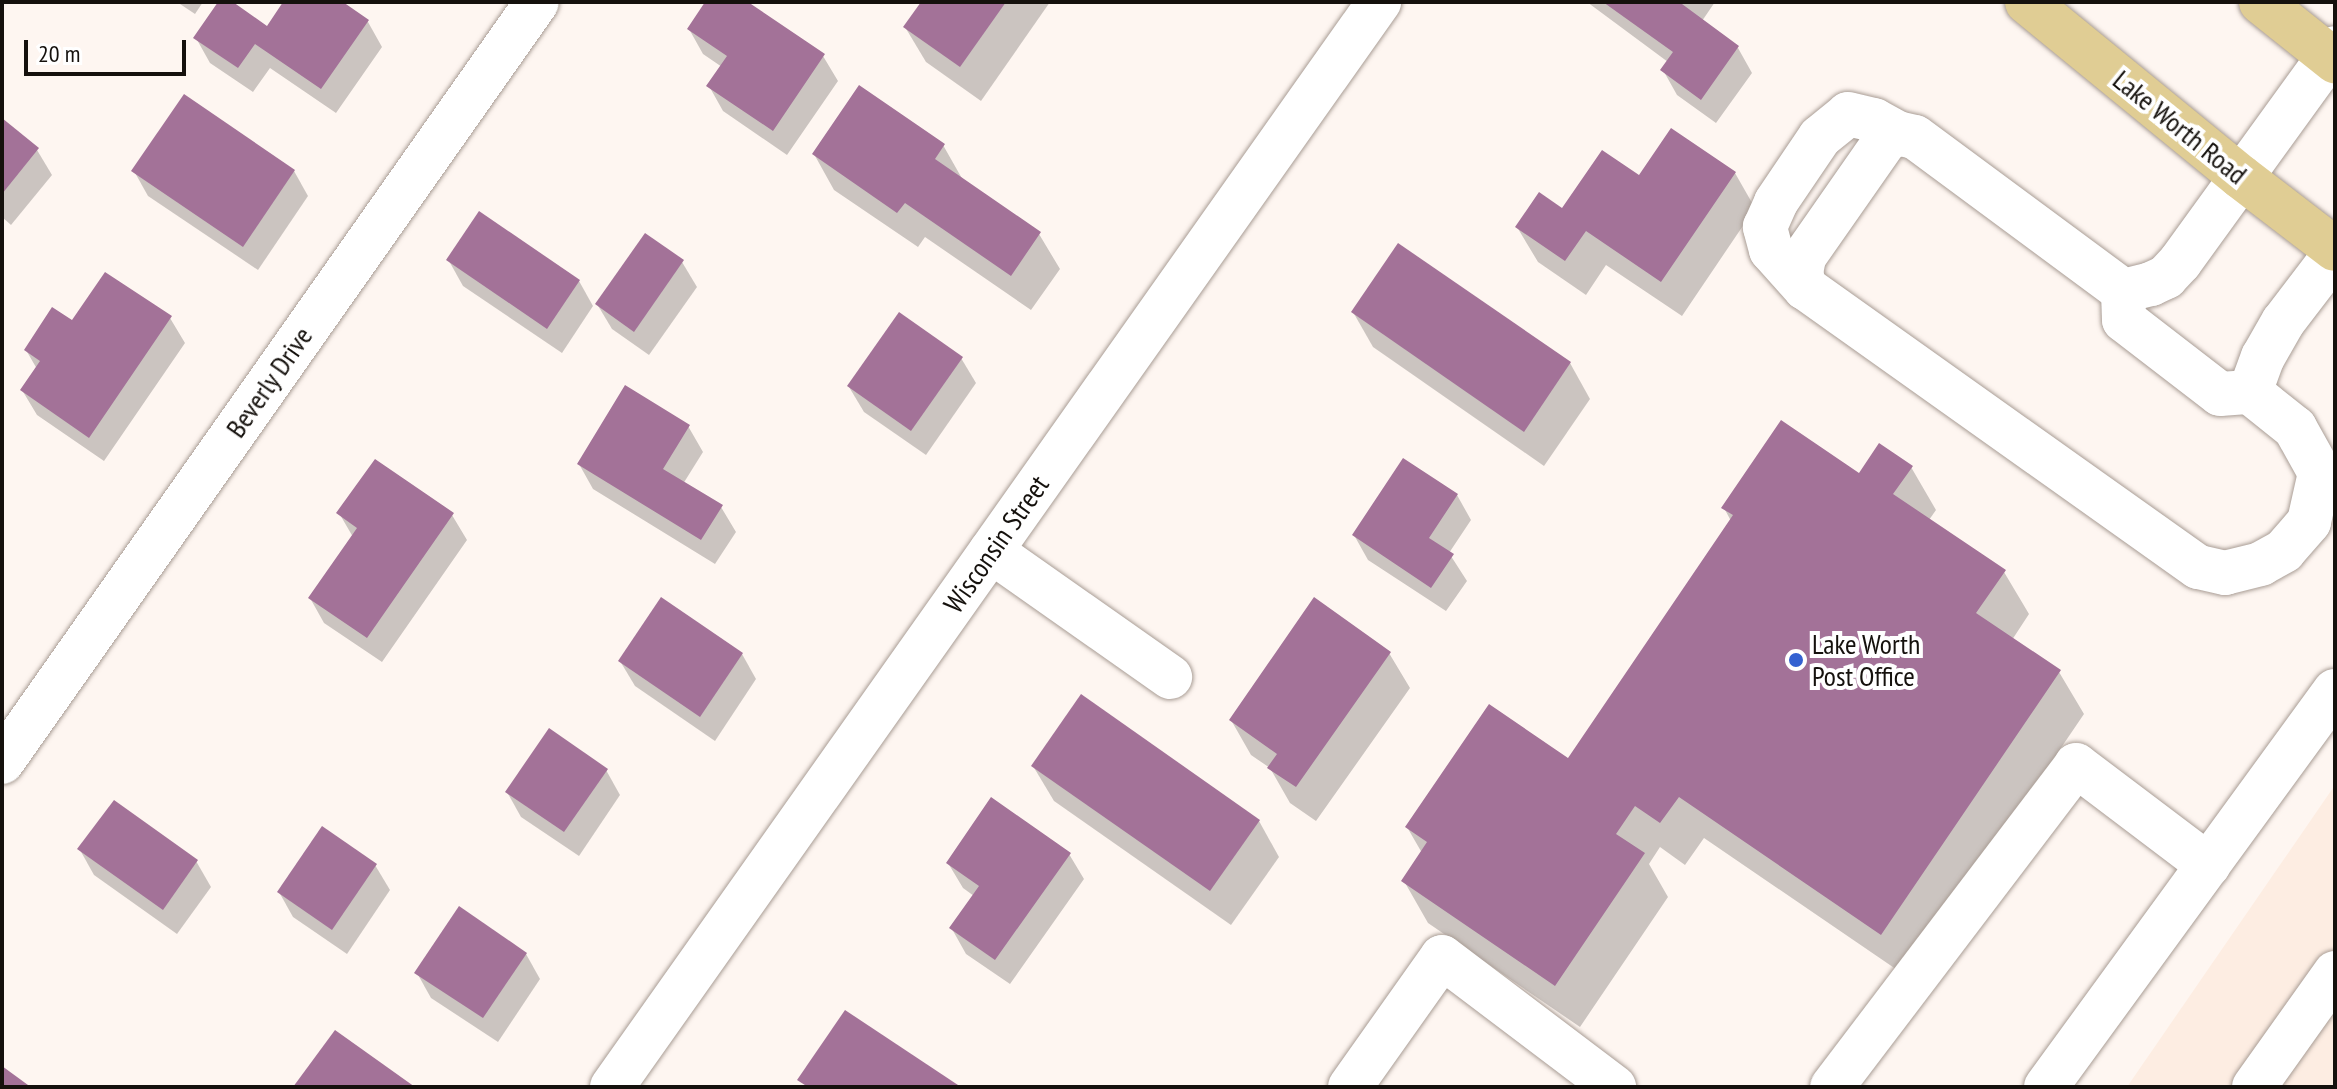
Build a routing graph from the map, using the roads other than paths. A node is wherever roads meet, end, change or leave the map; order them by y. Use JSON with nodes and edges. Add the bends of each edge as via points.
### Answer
{"nodes":[{"id":1,"x":537,"y":2,"type":"edge"},
{"id":2,"x":1379,"y":2,"type":"edge"},
{"id":3,"x":2027,"y":2,"type":"edge"},
{"id":4,"x":2261,"y":2,"type":"edge"},
{"id":5,"x":2333,"y":55,"type":"edge"},
{"id":6,"x":2241,"y":177,"type":"junction"},
{"id":7,"x":2335,"y":252,"type":"edge"},
{"id":8,"x":2123,"y":291,"type":"junction"},
{"id":9,"x":2250,"y":392,"type":"junction"},
{"id":10,"x":991,"y":551,"type":"junction"},
{"id":11,"x":1170,"y":677,"type":"dead end"},
{"id":12,"x":2335,"y":691,"type":"edge"},
{"id":13,"x":2,"y":762,"type":"edge"},
{"id":14,"x":2208,"y":865,"type":"junction"},
{"id":15,"x":2335,"y":973,"type":"edge"},
{"id":16,"x":612,"y":1087,"type":"edge"},
{"id":17,"x":1350,"y":1087,"type":"edge"},
{"id":18,"x":1614,"y":1087,"type":"edge"},
{"id":19,"x":1832,"y":1087,"type":"edge"},
{"id":20,"x":2046,"y":1087,"type":"edge"},
{"id":21,"x":2254,"y":1087,"type":"edge"}],
"edges":[{"from":1,"to":13,"type":"street","name":"Beverly Drive"},
{"from":2,"to":10,"type":"street","name":"Wisconsin Street"},
{"from":3,"to":6,"type":"main road","name":"Lake Worth Road"},
{"from":4,"to":5,"type":"main road"},
{"from":5,"to":6,"type":"street"},
{"from":6,"to":7,"type":"main road","name":"Lake Worth Road"},
{"from":6,"to":8,"type":"street","via":[[2166,277]]},
{"from":7,"to":9,"type":"street","via":[[2283,322]]},
{"from":8,"to":9,"type":"street","via":[[2124,320],[2220,394]]},
{"from":8,"to":9,"type":"street","via":[[1915,137],[1897,133],[1885,141],[1804,257],[1801,273],[1805,288],[2198,567],[2225,573],[2261,564],[2284,551],[2309,522],[2317,496],[2320,473],[2295,428]]},
{"from":10,"to":11,"type":"street"},
{"from":10,"to":16,"type":"street","name":"Wisconsin Street"},
{"from":12,"to":14,"type":"street"},
{"from":14,"to":19,"type":"street","via":[[2076,765]]},
{"from":14,"to":20,"type":"street"},
{"from":15,"to":21,"type":"street"},
{"from":17,"to":18,"type":"street","via":[[1442,957]]}]}
